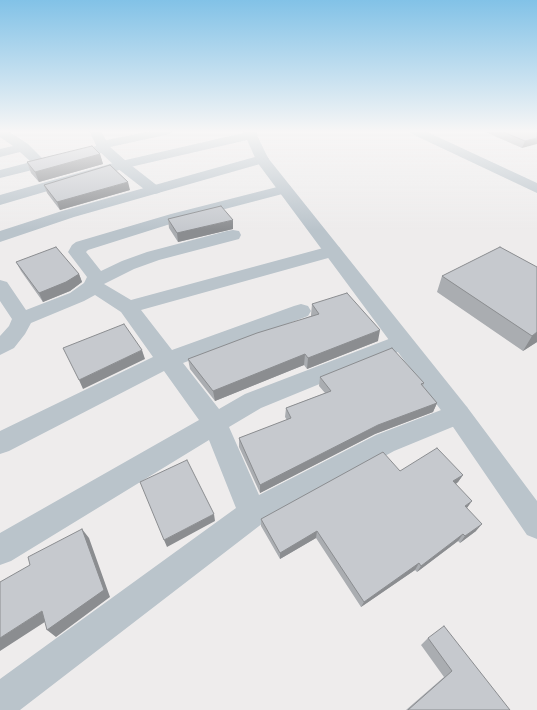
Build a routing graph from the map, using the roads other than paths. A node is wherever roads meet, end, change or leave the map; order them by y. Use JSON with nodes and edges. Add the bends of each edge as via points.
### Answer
{"nodes":[{"id":1,"x":42,"y":164,"type":"edge"},
{"id":2,"x":125,"y":164,"type":"edge"},
{"id":3,"x":247,"y":164,"type":"edge"},
{"id":4,"x":265,"y":164,"type":"edge"},
{"id":5,"x":485,"y":164,"type":"edge"},
{"id":6,"x":122,"y":165,"type":"junction"},
{"id":7,"x":0,"y":174,"type":"edge"},
{"id":8,"x":285,"y":189,"type":"junction"},
{"id":9,"x":537,"y":189,"type":"edge"},
{"id":10,"x":154,"y":190,"type":"junction"},
{"id":11,"x":0,"y":200,"type":"edge"},
{"id":12,"x":233,"y":235,"type":"dead end"},
{"id":13,"x":0,"y":237,"type":"edge"},
{"id":14,"x":333,"y":251,"type":"junction"},
{"id":15,"x":94,"y":283,"type":"junction"},
{"id":16,"x":0,"y":286,"type":"edge"},
{"id":17,"x":128,"y":307,"type":"junction"},
{"id":18,"x":301,"y":311,"type":"dead end"},
{"id":19,"x":22,"y":319,"type":"junction"},
{"id":20,"x":402,"y":342,"type":"junction"},
{"id":21,"x":0,"y":347,"type":"edge"},
{"id":22,"x":167,"y":360,"type":"junction"},
{"id":23,"x":458,"y":414,"type":"junction"},
{"id":24,"x":215,"y":423,"type":"junction"},
{"id":25,"x":0,"y":443,"type":"edge"},
{"id":26,"x":254,"y":513,"type":"junction"},
{"id":27,"x":537,"y":526,"type":"edge"},
{"id":28,"x":0,"y":550,"type":"edge"},
{"id":29,"x":0,"y":702,"type":"edge"}],
"edges":[{"from":1,"to":7,"type":"street"},
{"from":2,"to":6,"type":"street"},
{"from":3,"to":10,"type":"street"},
{"from":4,"to":8,"type":"street"},
{"from":5,"to":9,"type":"street"},
{"from":6,"to":10,"type":"street"},
{"from":6,"to":11,"type":"street"},
{"from":8,"to":14,"type":"street"},
{"from":8,"to":15,"type":"street","via":[[177,217],[82,246],[78,252],[96,277]]},
{"from":10,"to":13,"type":"street","via":[[68,214]]},
{"from":12,"to":15,"type":"street","via":[[128,264]]},
{"from":14,"to":17,"type":"street"},
{"from":14,"to":20,"type":"street"},
{"from":15,"to":17,"type":"street"},
{"from":15,"to":19,"type":"street","via":[[89,290],[77,297]]},
{"from":16,"to":19,"type":"street"},
{"from":17,"to":22,"type":"street"},
{"from":18,"to":22,"type":"street"},
{"from":19,"to":21,"type":"street","via":[[18,329]]},
{"from":20,"to":23,"type":"street"},
{"from":20,"to":24,"type":"street","via":[[253,401]]},
{"from":22,"to":24,"type":"street"},
{"from":22,"to":25,"type":"street"},
{"from":23,"to":26,"type":"street","via":[[385,443]]},
{"from":23,"to":27,"type":"street"},
{"from":24,"to":26,"type":"street"},
{"from":24,"to":28,"type":"street"},
{"from":26,"to":29,"type":"street"}]}
